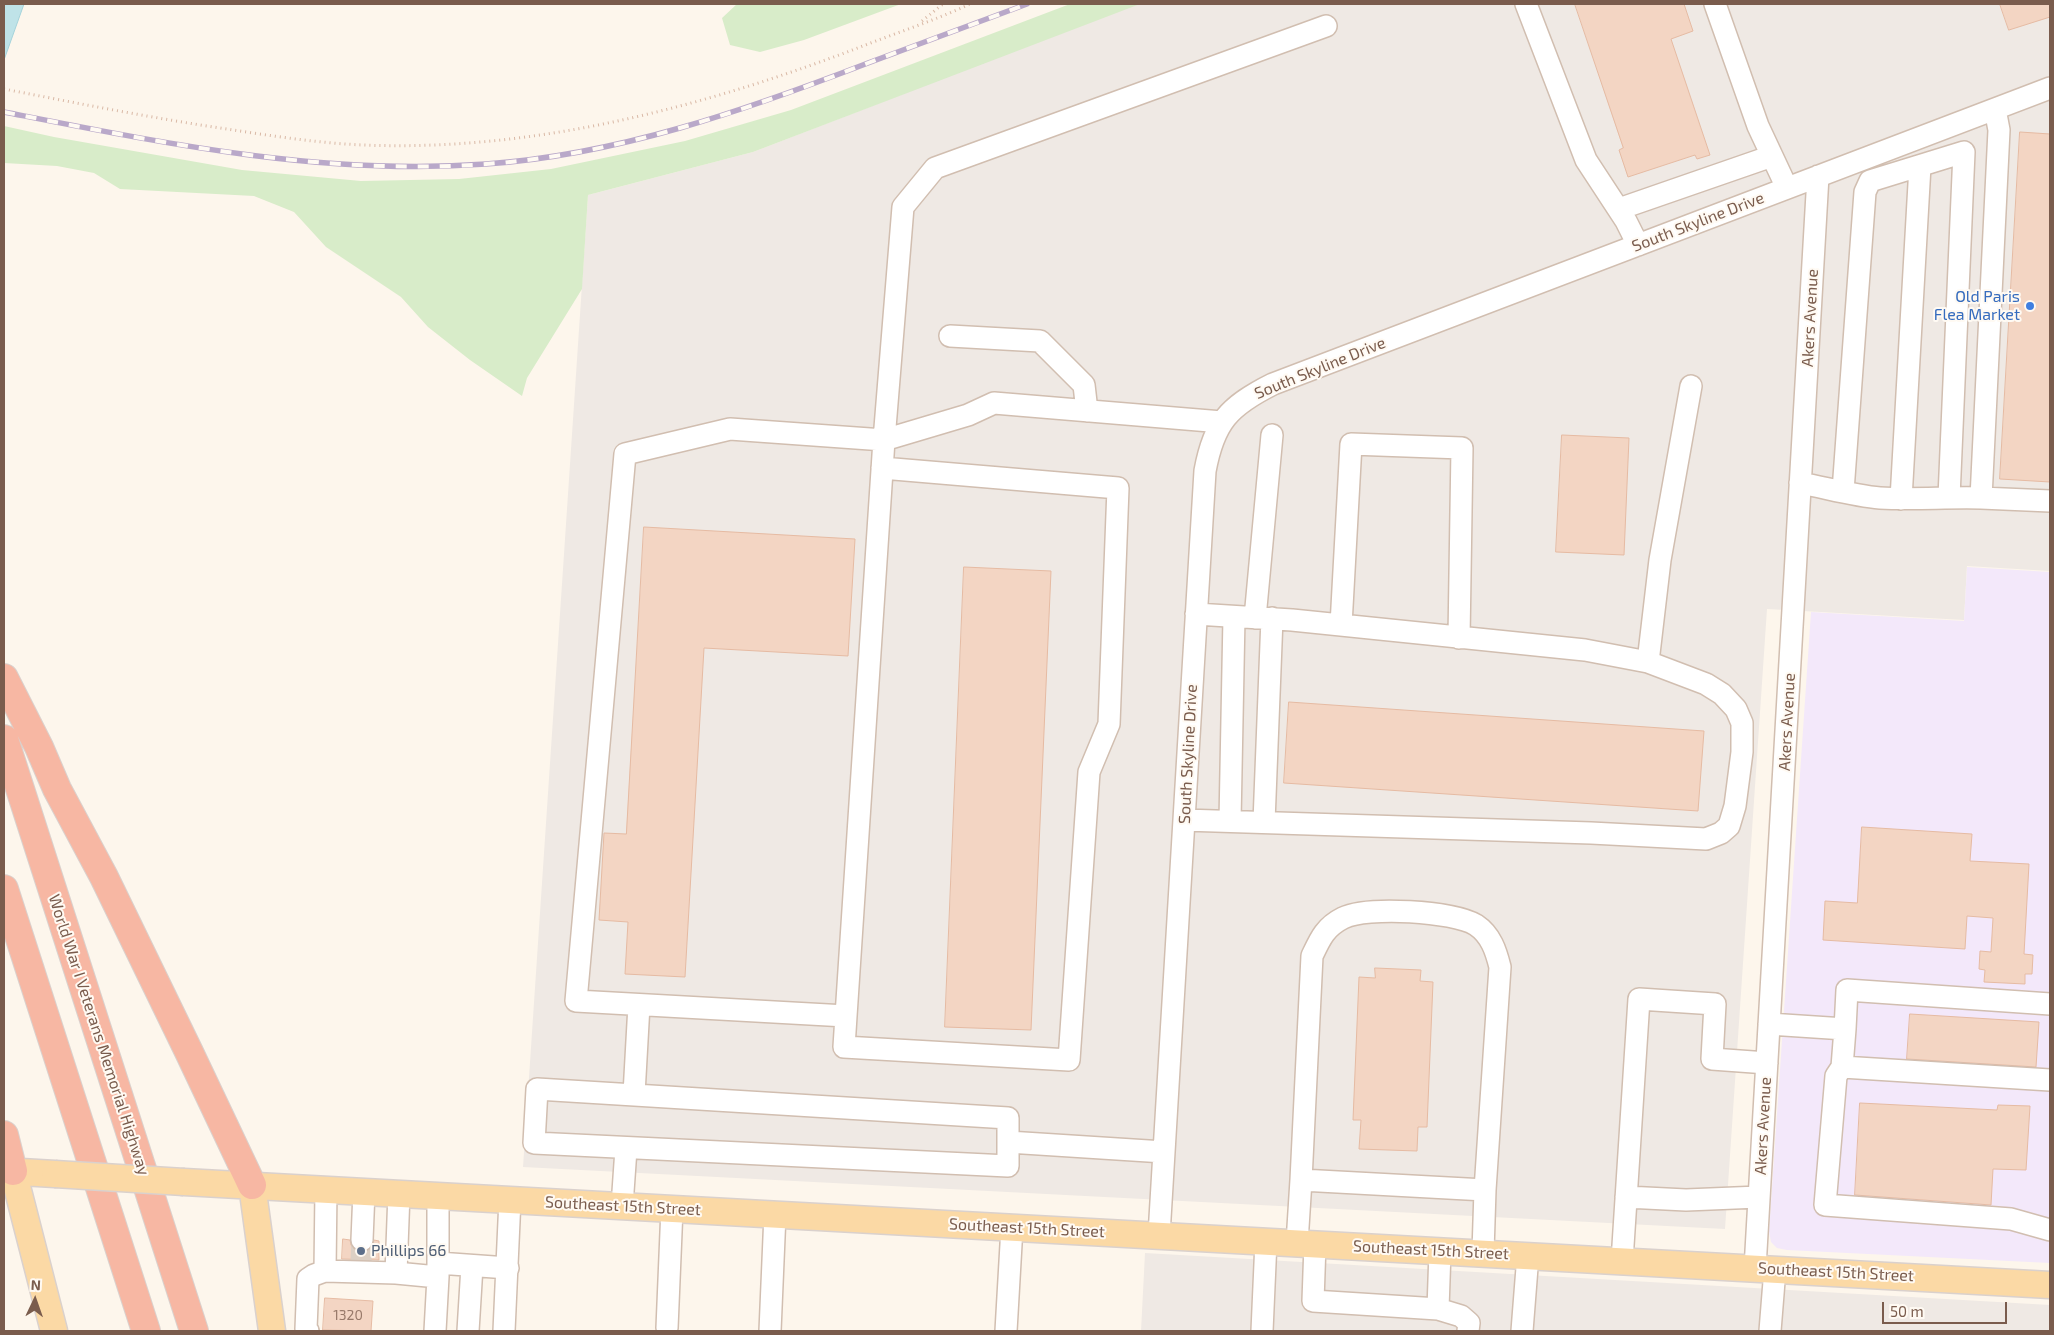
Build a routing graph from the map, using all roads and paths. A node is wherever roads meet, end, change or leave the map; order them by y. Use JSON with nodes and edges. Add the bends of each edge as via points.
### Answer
{"nodes":[{"id":1,"x":943,"y":4,"type":"edge"},
{"id":2,"x":970,"y":4,"type":"edge"},
{"id":3,"x":1526,"y":4,"type":"edge"},
{"id":4,"x":1714,"y":4,"type":"edge"},
{"id":5,"x":920,"y":23,"type":"junction"},
{"id":6,"x":1326,"y":26,"type":"dead end"},
{"id":7,"x":2050,"y":88,"type":"edge"},
{"id":8,"x":4,"y":89,"type":"edge"},
{"id":9,"x":1996,"y":109,"type":"junction"},
{"id":10,"x":1772,"y":156,"type":"junction"},
{"id":11,"x":1920,"y":166,"type":"junction"},
{"id":12,"x":1818,"y":176,"type":"junction"},
{"id":13,"x":1787,"y":188,"type":"junction"},
{"id":14,"x":1619,"y":209,"type":"junction"},
{"id":15,"x":1638,"y":244,"type":"junction"},
{"id":16,"x":950,"y":336,"type":"dead end"},
{"id":17,"x":1691,"y":386,"type":"dead end"},
{"id":18,"x":1087,"y":411,"type":"junction"},
{"id":19,"x":1222,"y":422,"type":"junction"},
{"id":20,"x":1272,"y":435,"type":"dead end"},
{"id":21,"x":884,"y":440,"type":"junction"},
{"id":22,"x":882,"y":468,"type":"junction"},
{"id":23,"x":1800,"y":483,"type":"junction"},
{"id":24,"x":1843,"y":491,"type":"junction"},
{"id":25,"x":1949,"y":497,"type":"junction"},
{"id":26,"x":1981,"y":498,"type":"junction"},
{"id":27,"x":1901,"y":499,"type":"junction"},
{"id":28,"x":2050,"y":502,"type":"edge"},
{"id":29,"x":1196,"y":614,"type":"junction"},
{"id":30,"x":1234,"y":617,"type":"junction"},
{"id":31,"x":1264,"y":618,"type":"junction"},
{"id":32,"x":1341,"y":625,"type":"junction"},
{"id":33,"x":1459,"y":638,"type":"junction"},
{"id":34,"x":1648,"y":662,"type":"junction"},
{"id":35,"x":4,"y":678,"type":"edge"},
{"id":36,"x":4,"y":739,"type":"edge"},
{"id":37,"x":1184,"y":820,"type":"junction"},
{"id":38,"x":1230,"y":821,"type":"junction"},
{"id":39,"x":1264,"y":822,"type":"junction"},
{"id":40,"x":4,"y":889,"type":"edge"},
{"id":41,"x":2050,"y":1004,"type":"edge"},
{"id":42,"x":639,"y":1005,"type":"junction"},
{"id":43,"x":846,"y":1016,"type":"junction"},
{"id":44,"x":1769,"y":1024,"type":"junction"},
{"id":45,"x":1845,"y":1029,"type":"junction"},
{"id":46,"x":1767,"y":1063,"type":"junction"},
{"id":47,"x":1842,"y":1067,"type":"junction"},
{"id":48,"x":2050,"y":1080,"type":"edge"},
{"id":49,"x":634,"y":1094,"type":"junction"},
{"id":50,"x":4,"y":1135,"type":"edge"},
{"id":51,"x":1008,"y":1142,"type":"junction"},
{"id":52,"x":626,"y":1149,"type":"junction"},
{"id":53,"x":1164,"y":1152,"type":"junction"},
{"id":54,"x":8,"y":1171,"type":"edge"},
{"id":55,"x":1301,"y":1180,"type":"junction"},
{"id":56,"x":252,"y":1185,"type":"junction"},
{"id":57,"x":326,"y":1189,"type":"junction"},
{"id":58,"x":1485,"y":1190,"type":"junction"},
{"id":59,"x":364,"y":1191,"type":"junction"},
{"id":60,"x":399,"y":1193,"type":"junction"},
{"id":61,"x":438,"y":1195,"type":"junction"},
{"id":62,"x":1626,"y":1197,"type":"junction"},
{"id":63,"x":1759,"y":1197,"type":"junction"},
{"id":64,"x":510,"y":1200,"type":"junction"},
{"id":65,"x":622,"y":1206,"type":"junction"},
{"id":66,"x":672,"y":1208,"type":"junction"},
{"id":67,"x":774,"y":1214,"type":"junction"},
{"id":68,"x":1012,"y":1227,"type":"junction"},
{"id":69,"x":2050,"y":1230,"type":"edge"},
{"id":70,"x":1159,"y":1235,"type":"junction"},
{"id":71,"x":362,"y":1240,"type":"tunnel mouth"},
{"id":72,"x":1266,"y":1241,"type":"junction"},
{"id":73,"x":1306,"y":1243,"type":"junction"},
{"id":74,"x":1440,"y":1251,"type":"junction"},
{"id":75,"x":1483,"y":1252,"type":"junction"},
{"id":76,"x":1528,"y":1255,"type":"junction"},
{"id":77,"x":1622,"y":1260,"type":"junction"},
{"id":78,"x":472,"y":1266,"type":"junction"},
{"id":79,"x":508,"y":1268,"type":"junction"},
{"id":80,"x":1765,"y":1269,"type":"junction"},
{"id":81,"x":438,"y":1270,"type":"junction"},
{"id":82,"x":325,"y":1271,"type":"junction"},
{"id":83,"x":396,"y":1274,"type":"junction"},
{"id":84,"x":2050,"y":1285,"type":"edge"},
{"id":85,"x":1438,"y":1309,"type":"junction"},
{"id":86,"x":668,"y":1328,"type":"dead end"},
{"id":87,"x":54,"y":1331,"type":"edge"},
{"id":88,"x":146,"y":1331,"type":"edge"},
{"id":89,"x":194,"y":1331,"type":"edge"},
{"id":90,"x":272,"y":1331,"type":"edge"},
{"id":91,"x":308,"y":1331,"type":"edge"},
{"id":92,"x":435,"y":1331,"type":"edge"},
{"id":93,"x":468,"y":1331,"type":"edge"},
{"id":94,"x":504,"y":1331,"type":"edge"},
{"id":95,"x":770,"y":1331,"type":"edge"},
{"id":96,"x":1006,"y":1331,"type":"edge"},
{"id":97,"x":1262,"y":1331,"type":"edge"},
{"id":98,"x":1468,"y":1331,"type":"edge"},
{"id":99,"x":1522,"y":1331,"type":"edge"},
{"id":100,"x":1770,"y":1331,"type":"edge"}],
"edges":[{"from":1,"to":5,"type":"path"},
{"from":2,"to":5,"type":"path"},
{"from":3,"to":14,"type":"street","via":[[1586,160]]},
{"from":4,"to":10,"type":"street"},
{"from":5,"to":8,"type":"path","via":[[822,62],[725,94],[640,116],[529,137],[447,144],[364,145],[293,140]]},
{"from":6,"to":21,"type":"street","via":[[935,168],[903,207]]},
{"from":7,"to":9,"type":"street","name":"South Skyline Drive"},
{"from":9,"to":12,"type":"street","name":"South Skyline Drive"},
{"from":9,"to":26,"type":"street","via":[[1999,130]]},
{"from":10,"to":13,"type":"street"},
{"from":10,"to":14,"type":"street"},
{"from":11,"to":24,"type":"street","via":[[1870,181],[1866,192]]},
{"from":11,"to":25,"type":"street","via":[[1964,152]]},
{"from":11,"to":27,"type":"street"},
{"from":12,"to":13,"type":"street","name":"South Skyline Drive"},
{"from":12,"to":23,"type":"street","name":"Akers Avenue"},
{"from":13,"to":15,"type":"street","name":"South Skyline Drive"},
{"from":14,"to":15,"type":"street"},
{"from":15,"to":19,"type":"street","name":"South Skyline Drive","via":[[1273,384],[1242,400]]},
{"from":16,"to":18,"type":"street","via":[[1040,341],[1084,385]]},
{"from":17,"to":34,"type":"street","via":[[1660,560]]},
{"from":18,"to":19,"type":"street"},
{"from":18,"to":21,"type":"street","via":[[994,403],[968,416]]},
{"from":19,"to":29,"type":"street","name":"South Skyline Drive","via":[[1212,443],[1205,471]]},
{"from":20,"to":31,"type":"street"},
{"from":21,"to":22,"type":"street"},
{"from":21,"to":42,"type":"street","via":[[730,429],[625,454],[576,1001]]},
{"from":22,"to":43,"type":"street"},
{"from":22,"to":43,"type":"street","via":[[1118,488],[1109,724],[1089,772],[1069,1060],[844,1047]]},
{"from":23,"to":24,"type":"street"},
{"from":23,"to":44,"type":"street","name":"Akers Avenue"},
{"from":24,"to":27,"type":"street"},
{"from":25,"to":26,"type":"street"},
{"from":25,"to":27,"type":"street"},
{"from":26,"to":28,"type":"street"},
{"from":29,"to":30,"type":"street"},
{"from":29,"to":37,"type":"street","name":"South Skyline Drive"},
{"from":30,"to":31,"type":"street"},
{"from":30,"to":38,"type":"street"},
{"from":31,"to":32,"type":"street"},
{"from":31,"to":39,"type":"street"},
{"from":32,"to":33,"type":"street"},
{"from":32,"to":33,"type":"street","via":[[1352,444],[1462,448]]},
{"from":33,"to":34,"type":"street","via":[[1585,650]]},
{"from":34,"to":39,"type":"street","via":[[1706,684],[1722,694],[1736,709],[1742,723],[1742,752],[1729,826],[1706,840]]},
{"from":35,"to":56,"type":"highway"},
{"from":36,"to":89,"type":"highway","name":"World War I Veterans Memorial Highway"},
{"from":37,"to":38,"type":"street"},
{"from":37,"to":53,"type":"street","name":"South Skyline Drive"},
{"from":38,"to":39,"type":"street"},
{"from":40,"to":88,"type":"highway"},
{"from":41,"to":45,"type":"street","via":[[1847,990]]},
{"from":42,"to":43,"type":"street"},
{"from":42,"to":49,"type":"street"},
{"from":44,"to":45,"type":"street"},
{"from":44,"to":46,"type":"street","name":"Akers Avenue"},
{"from":45,"to":47,"type":"street"},
{"from":46,"to":62,"type":"street","via":[[1712,1060],[1715,1004],[1639,999]]},
{"from":46,"to":63,"type":"street","name":"Akers Avenue"},
{"from":47,"to":48,"type":"street"},
{"from":47,"to":69,"type":"street","via":[[1836,1076],[1825,1205],[2012,1219]]},
{"from":49,"to":51,"type":"street","via":[[1008,1118]]},
{"from":49,"to":52,"type":"street","via":[[538,1089],[534,1143]]},
{"from":50,"to":54,"type":"highway"},
{"from":51,"to":52,"type":"street","via":[[1008,1166]]},
{"from":51,"to":53,"type":"street"},
{"from":52,"to":65,"type":"street"},
{"from":53,"to":70,"type":"street","name":"South Skyline Drive"},
{"from":54,"to":56,"type":"main road","name":"Southeast 15th Street","bridge":true},
{"from":54,"to":87,"type":"main road"},
{"from":55,"to":58,"type":"street"},
{"from":55,"to":58,"type":"street","via":[[1312,956],[1324,932],[1344,917],[1370,912],[1408,911],[1452,917],[1476,925],[1493,943],[1500,967]]},
{"from":55,"to":73,"type":"street"},
{"from":56,"to":57,"type":"main road","name":"Southeast 15th Street"},
{"from":56,"to":90,"type":"main road"},
{"from":57,"to":59,"type":"main road","name":"Southeast 15th Street"},
{"from":57,"to":82,"type":"street"},
{"from":58,"to":75,"type":"street"},
{"from":59,"to":60,"type":"main road","name":"Southeast 15th Street"},
{"from":59,"to":71,"type":"street"},
{"from":60,"to":61,"type":"main road","name":"Southeast 15th Street"},
{"from":60,"to":83,"type":"street"},
{"from":61,"to":64,"type":"main road","name":"Southeast 15th Street"},
{"from":61,"to":81,"type":"street"},
{"from":62,"to":63,"type":"street","via":[[1686,1200]]},
{"from":62,"to":77,"type":"street"},
{"from":63,"to":80,"type":"street","name":"Akers Avenue"},
{"from":64,"to":65,"type":"main road","name":"Southeast 15th Street"},
{"from":64,"to":79,"type":"street"},
{"from":65,"to":66,"type":"main road","name":"Southeast 15th Street"},
{"from":66,"to":67,"type":"main road","name":"Southeast 15th Street"},
{"from":66,"to":86,"type":"street"},
{"from":67,"to":68,"type":"main road","name":"Southeast 15th Street"},
{"from":67,"to":95,"type":"street"},
{"from":68,"to":70,"type":"main road","name":"Southeast 15th Street"},
{"from":68,"to":96,"type":"street"},
{"from":70,"to":72,"type":"main road","name":"Southeast 15th Street"},
{"from":72,"to":73,"type":"main road","name":"Southeast 15th Street"},
{"from":72,"to":97,"type":"street"},
{"from":73,"to":74,"type":"main road","name":"Southeast 15th Street"},
{"from":73,"to":85,"type":"street","via":[[1313,1302]]},
{"from":74,"to":75,"type":"main road","name":"Southeast 15th Street"},
{"from":74,"to":85,"type":"street"},
{"from":75,"to":76,"type":"main road","name":"Southeast 15th Street"},
{"from":76,"to":77,"type":"main road","name":"Southeast 15th Street"},
{"from":76,"to":99,"type":"street"},
{"from":77,"to":80,"type":"main road","name":"Southeast 15th Street"},
{"from":78,"to":79,"type":"street"},
{"from":78,"to":81,"type":"street"},
{"from":78,"to":93,"type":"street"},
{"from":79,"to":94,"type":"street"},
{"from":80,"to":84,"type":"main road","name":"Southeast 15th Street"},
{"from":80,"to":100,"type":"street","name":"Akers Avenue"},
{"from":81,"to":83,"type":"street"},
{"from":81,"to":92,"type":"street"},
{"from":82,"to":83,"type":"street","via":[[361,1267]]},
{"from":82,"to":91,"type":"street","via":[[308,1280]]},
{"from":85,"to":98,"type":"street","via":[[1461,1316],[1468,1323]]}]}
